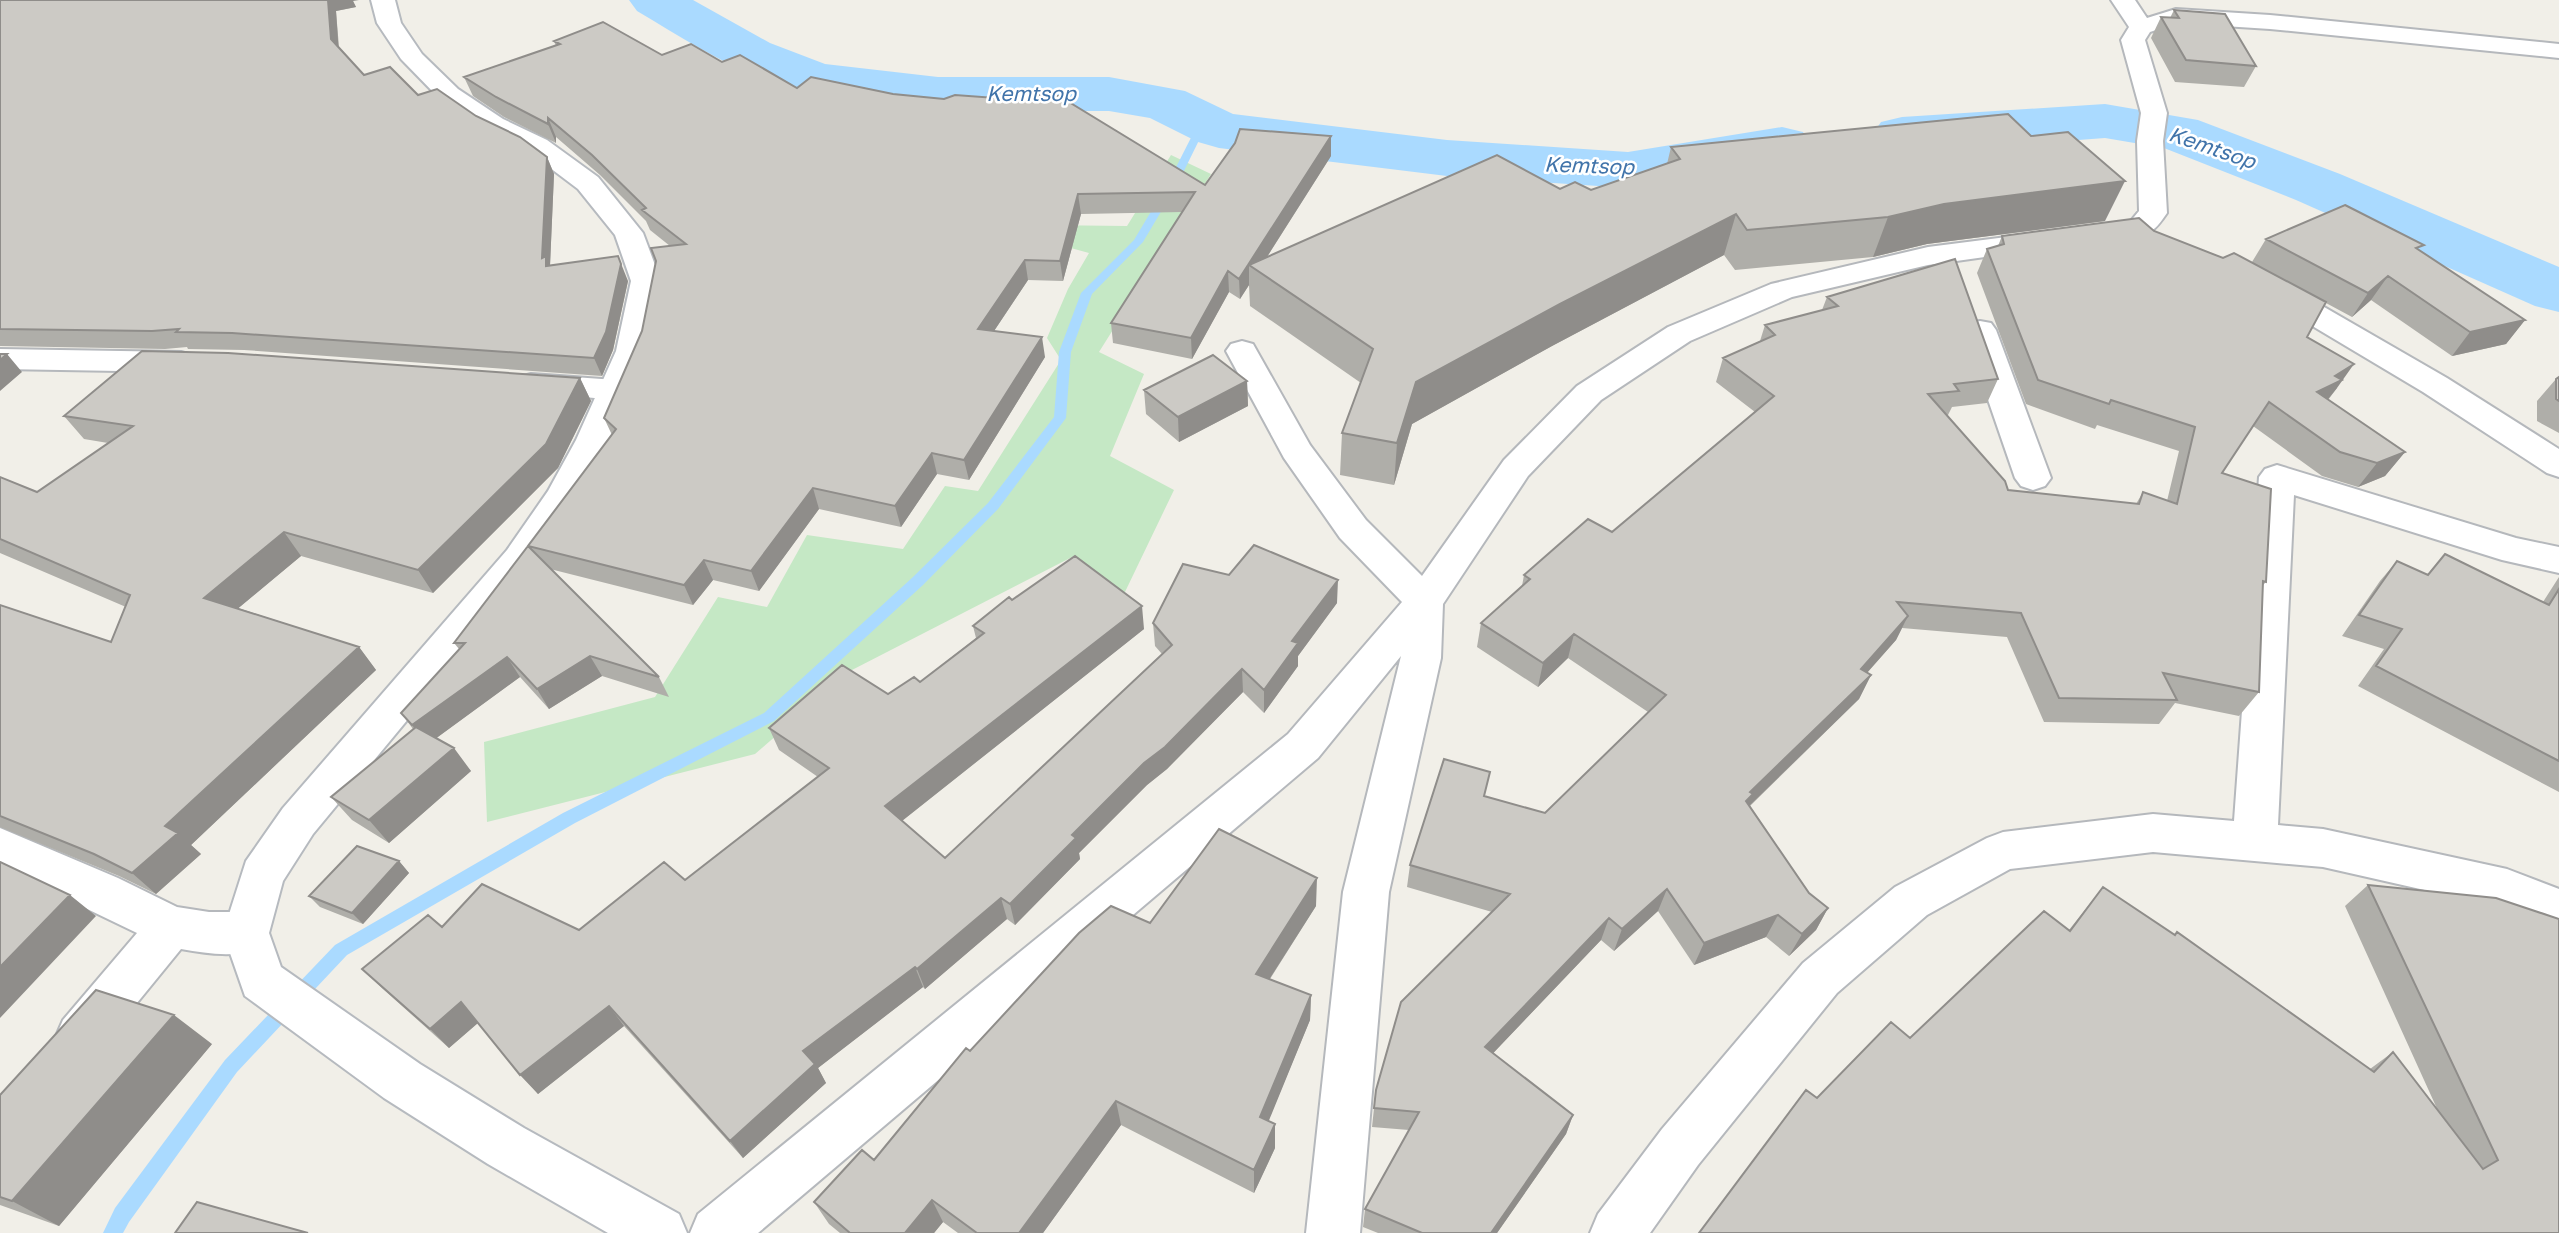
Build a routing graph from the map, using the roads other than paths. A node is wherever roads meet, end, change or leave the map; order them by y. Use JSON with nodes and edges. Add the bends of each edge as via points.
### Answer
{"nodes":[{"id":1,"x":383,"y":0,"type":"edge"},
{"id":2,"x":2123,"y":0,"type":"edge"},
{"id":3,"x":2141,"y":27,"type":"junction"},
{"id":4,"x":2559,"y":51,"type":"edge"},
{"id":5,"x":2137,"y":234,"type":"edge"},
{"id":6,"x":2076,"y":237,"type":"edge"},
{"id":7,"x":1961,"y":278,"type":"junction"},
{"id":8,"x":2254,"y":280,"type":"edge"},
{"id":9,"x":1242,"y":351,"type":"dead end"},
{"id":10,"x":0,"y":359,"type":"edge"},
{"id":11,"x":217,"y":362,"type":"edge"},
{"id":12,"x":506,"y":382,"type":"edge"},
{"id":13,"x":616,"y":390,"type":"junction"},
{"id":14,"x":2559,"y":465,"type":"edge"},
{"id":15,"x":2033,"y":478,"type":"dead end"},
{"id":16,"x":2559,"y":559,"type":"edge"},
{"id":17,"x":1424,"y":602,"type":"junction"},
{"id":18,"x":2255,"y":842,"type":"junction"},
{"id":19,"x":0,"y":847,"type":"edge"},
{"id":20,"x":2559,"y":909,"type":"edge"},
{"id":21,"x":171,"y":927,"type":"junction"},
{"id":22,"x":246,"y":933,"type":"junction"},
{"id":23,"x":51,"y":1070,"type":"edge"},
{"id":24,"x":660,"y":1233,"type":"edge"},
{"id":25,"x":717,"y":1233,"type":"edge"},
{"id":26,"x":1333,"y":1233,"type":"edge"},
{"id":27,"x":1618,"y":1233,"type":"edge"}],
"edges":[{"from":1,"to":13,"type":"street","via":[[389,23],[413,59],[449,94],[494,125],[538,146],[588,183],[629,233],[646,281],[632,351]]},
{"from":2,"to":3,"type":"street"},
{"from":3,"to":4,"type":"street","via":[[2176,16]]},
{"from":3,"to":5,"type":"street","via":[[2133,40],[2154,113],[2150,141],[2153,212]]},
{"from":6,"to":7,"type":"street"},
{"from":7,"to":15,"type":"street"},
{"from":7,"to":17,"type":"street","via":[[1928,256],[1782,290],[1679,334],[1589,393],[1516,468]]},
{"from":8,"to":14,"type":"street","via":[[2379,351]]},
{"from":9,"to":17,"type":"street","via":[[1296,450],[1353,529]]},
{"from":10,"to":11,"type":"street"},
{"from":12,"to":13,"type":"street"},
{"from":13,"to":22,"type":"street","via":[[563,496],[520,559],[298,821],[262,875]]},
{"from":16,"to":18,"type":"street","via":[[2515,551],[2277,477]]},
{"from":17,"to":25,"type":"street","via":[[1304,746]]},
{"from":17,"to":26,"type":"street","via":[[1421,658],[1366,892]]},
{"from":18,"to":20,"type":"street","via":[[2323,848],[2507,889]]},
{"from":18,"to":27,"type":"street","via":[[2153,833],[2003,851],[1911,901],[1820,978],[1680,1147]]},
{"from":19,"to":21,"type":"street"},
{"from":21,"to":22,"type":"street"},
{"from":21,"to":23,"type":"street"},
{"from":22,"to":24,"type":"street","via":[[262,981],[402,1081]]}]}
